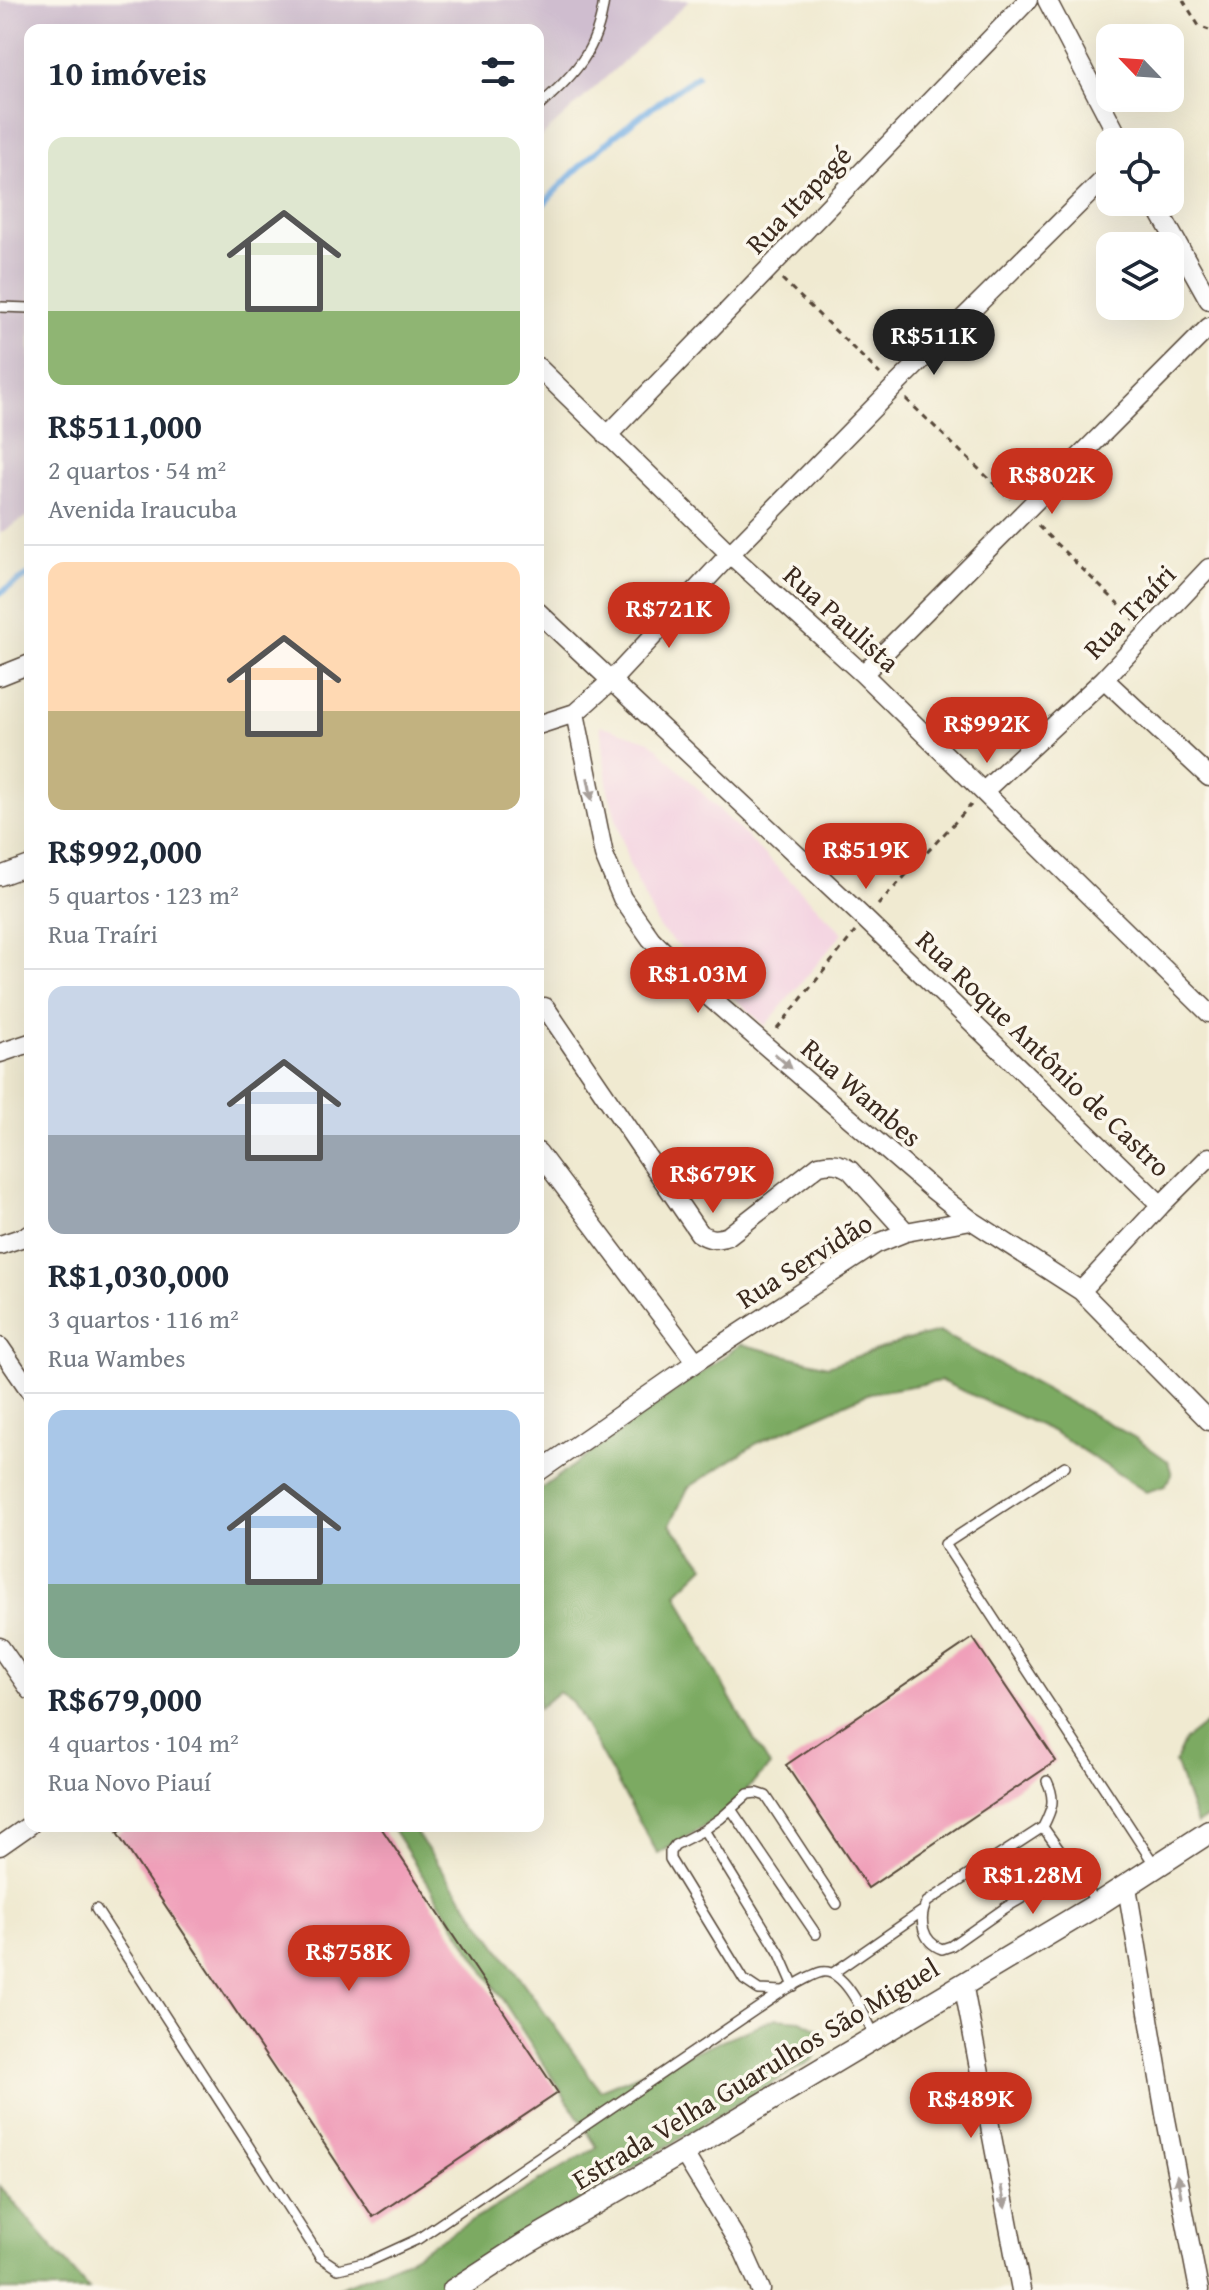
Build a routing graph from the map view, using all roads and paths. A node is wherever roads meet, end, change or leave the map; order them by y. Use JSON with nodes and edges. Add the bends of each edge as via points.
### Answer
{"nodes":[{"id":1,"x":604,"y":0,"type":"edge"},
{"id":2,"x":1028,"y":0,"type":"edge"},
{"id":3,"x":1047,"y":0,"type":"edge"},
{"id":4,"x":1183,"y":0,"type":"edge"},
{"id":5,"x":1209,"y":30,"type":"edge"},
{"id":6,"x":544,"y":101,"type":"edge"},
{"id":7,"x":1114,"y":128,"type":"edge"},
{"id":8,"x":1096,"y":187,"type":"edge"},
{"id":9,"x":1162,"y":216,"type":"edge"},
{"id":10,"x":770,"y":268,"type":"junction"},
{"id":11,"x":1209,"y":300,"type":"edge"},
{"id":12,"x":0,"y":307,"type":"edge"},
{"id":13,"x":24,"y":308,"type":"edge"},
{"id":14,"x":1209,"y":327,"type":"edge"},
{"id":15,"x":544,"y":373,"type":"edge"},
{"id":16,"x":894,"y":387,"type":"junction"},
{"id":17,"x":607,"y":436,"type":"junction"},
{"id":18,"x":1025,"y":514,"type":"junction"},
{"id":19,"x":730,"y":554,"type":"junction"},
{"id":20,"x":1209,"y":568,"type":"edge"},
{"id":21,"x":544,"y":618,"type":"edge"},
{"id":22,"x":1148,"y":632,"type":"junction"},
{"id":23,"x":24,"y":666,"type":"edge"},
{"id":24,"x":863,"y":674,"type":"junction"},
{"id":25,"x":0,"y":676,"type":"edge"},
{"id":26,"x":1104,"y":679,"type":"junction"},
{"id":27,"x":610,"y":682,"type":"junction"},
{"id":28,"x":575,"y":713,"type":"junction"},
{"id":29,"x":544,"y":723,"type":"edge"},
{"id":30,"x":1209,"y":777,"type":"edge"},
{"id":31,"x":984,"y":791,"type":"junction"},
{"id":32,"x":24,"y":867,"type":"edge"},
{"id":33,"x":0,"y":876,"type":"edge"},
{"id":34,"x":545,"y":1007,"type":"dead end"},
{"id":35,"x":1209,"y":1013,"type":"edge"},
{"id":36,"x":24,"y":1045,"type":"edge"},
{"id":37,"x":0,"y":1053,"type":"edge"},
{"id":38,"x":1209,"y":1157,"type":"edge"},
{"id":39,"x":544,"y":1160,"type":"edge"},
{"id":40,"x":1161,"y":1205,"type":"junction"},
{"id":41,"x":971,"y":1220,"type":"junction"},
{"id":42,"x":906,"y":1232,"type":"junction"},
{"id":43,"x":24,"y":1237,"type":"edge"},
{"id":44,"x":0,"y":1245,"type":"edge"},
{"id":45,"x":1081,"y":1291,"type":"junction"},
{"id":46,"x":0,"y":1347,"type":"edge"},
{"id":47,"x":696,"y":1362,"type":"junction"},
{"id":48,"x":24,"y":1382,"type":"edge"},
{"id":49,"x":1206,"y":1413,"type":"edge"},
{"id":50,"x":1065,"y":1466,"type":"dead end"},
{"id":51,"x":544,"y":1468,"type":"edge"},
{"id":52,"x":0,"y":1647,"type":"edge"},
{"id":53,"x":24,"y":1681,"type":"edge"},
{"id":54,"x":1047,"y":1781,"type":"dead end"},
{"id":55,"x":731,"y":1809,"type":"junction"},
{"id":56,"x":1043,"y":1827,"type":"junction"},
{"id":57,"x":24,"y":1829,"type":"edge"},
{"id":58,"x":704,"y":1830,"type":"junction"},
{"id":59,"x":1209,"y":1832,"type":"edge"},
{"id":60,"x":0,"y":1846,"type":"edge"},
{"id":61,"x":1156,"y":1867,"type":"junction"},
{"id":62,"x":1073,"y":1868,"type":"junction"},
{"id":63,"x":1127,"y":1887,"type":"junction"},
{"id":64,"x":837,"y":1904,"type":"dead end"},
{"id":65,"x":1098,"y":1904,"type":"junction"},
{"id":66,"x":96,"y":1909,"type":"dead end"},
{"id":67,"x":921,"y":1912,"type":"junction"},
{"id":68,"x":816,"y":1934,"type":"dead end"},
{"id":69,"x":833,"y":1973,"type":"junction"},
{"id":70,"x":963,"y":1983,"type":"junction"},
{"id":71,"x":794,"y":1986,"type":"junction"},
{"id":72,"x":783,"y":1991,"type":"junction"},
{"id":73,"x":875,"y":2036,"type":"junction"},
{"id":74,"x":683,"y":2152,"type":"junction"},
{"id":75,"x":454,"y":2290,"type":"edge"},
{"id":76,"x":761,"y":2290,"type":"edge"},
{"id":77,"x":1021,"y":2290,"type":"edge"},
{"id":78,"x":1199,"y":2290,"type":"edge"}],
"edges":[{"from":1,"to":6,"type":"lane","via":[[588,54]]},
{"from":2,"to":10,"type":"street","name":"Rua Itapagé"},
{"from":3,"to":7,"type":"street"},
{"from":4,"to":5,"type":"path","via":[[1199,26]]},
{"from":8,"to":16,"type":"street"},
{"from":9,"to":11,"type":"street"},
{"from":10,"to":16,"type":"path"},
{"from":10,"to":17,"type":"street","name":"Rua Itapagé"},
{"from":12,"to":13,"type":"lane"},
{"from":14,"to":18,"type":"street"},
{"from":15,"to":17,"type":"street","name":"Rua Paulista"},
{"from":16,"to":18,"type":"path"},
{"from":16,"to":19,"type":"street"},
{"from":17,"to":19,"type":"street","name":"Rua Paulista"},
{"from":18,"to":22,"type":"path"},
{"from":18,"to":24,"type":"street"},
{"from":19,"to":24,"type":"street","name":"Rua Paulista"},
{"from":19,"to":27,"type":"street"},
{"from":20,"to":22,"type":"street","name":"Rua Traíri"},
{"from":21,"to":27,"type":"street","name":"Rua Roque Antônio de Castro"},
{"from":22,"to":26,"type":"street","name":"Rua Traíri"},
{"from":23,"to":25,"type":"street"},
{"from":24,"to":31,"type":"street","name":"Rua Paulista"},
{"from":26,"to":30,"type":"street"},
{"from":26,"to":31,"type":"street","name":"Rua Traíri"},
{"from":27,"to":28,"type":"street"},
{"from":27,"to":40,"type":"street","name":"Rua Roque Antônio de Castro"},
{"from":28,"to":29,"type":"street"},
{"from":28,"to":41,"type":"street","name":"Rua Wambes","one_way":true,"via":[[604,855],[622,898],[651,939],[708,996]]},
{"from":31,"to":35,"type":"street","name":"Rua Paulista"},
{"from":32,"to":33,"type":"street"},
{"from":34,"to":42,"type":"street","via":[[699,1233],[717,1240],[728,1236],[819,1165],[829,1163],[850,1170]]},
{"from":36,"to":37,"type":"street"},
{"from":38,"to":40,"type":"street"},
{"from":39,"to":47,"type":"street"},
{"from":40,"to":45,"type":"street"},
{"from":41,"to":42,"type":"street","name":"Rua Servidão"},
{"from":41,"to":45,"type":"street"},
{"from":42,"to":47,"type":"street","name":"Rua Servidão","via":[[876,1244]]},
{"from":43,"to":44,"type":"street"},
{"from":45,"to":49,"type":"street"},
{"from":46,"to":48,"type":"street"},
{"from":47,"to":51,"type":"street","name":"Rua Servidão"},
{"from":50,"to":61,"type":"lane","via":[[945,1544]]},
{"from":52,"to":53,"type":"street"},
{"from":54,"to":56,"type":"lane","via":[[1052,1809]]},
{"from":55,"to":58,"type":"lane"},
{"from":55,"to":64,"type":"lane","via":[[748,1794],[766,1796]]},
{"from":55,"to":68,"type":"lane"},
{"from":56,"to":62,"type":"lane"},
{"from":56,"to":67,"type":"lane","via":[[927,1902]]},
{"from":57,"to":60,"type":"street"},
{"from":58,"to":71,"type":"lane"},
{"from":58,"to":72,"type":"lane","via":[[675,1845],[670,1859],[744,1980],[759,1990]]},
{"from":59,"to":61,"type":"street","name":"Estrada Velha Guarulhos São Miguel"},
{"from":61,"to":63,"type":"street","name":"Estrada Velha Guarulhos São Miguel"},
{"from":62,"to":65,"type":"lane"},
{"from":62,"to":67,"type":"lane","via":[[942,1949],[931,1944]]},
{"from":63,"to":65,"type":"street","name":"Estrada Velha Guarulhos São Miguel"},
{"from":78,"to":63,"type":"street","one_way":true},
{"from":65,"to":70,"type":"street","name":"Estrada Velha Guarulhos São Miguel"},
{"from":66,"to":72,"type":"lane","via":[[320,2257],[338,2269],[418,2239]]},
{"from":67,"to":69,"type":"lane"},
{"from":69,"to":71,"type":"lane","via":[[822,1972]]},
{"from":69,"to":73,"type":"lane","via":[[843,1979]]},
{"from":70,"to":73,"type":"street","name":"Estrada Velha Guarulhos São Miguel"},
{"from":70,"to":77,"type":"street","one_way":true},
{"from":71,"to":72,"type":"lane"},
{"from":73,"to":74,"type":"street","name":"Estrada Velha Guarulhos São Miguel"},
{"from":74,"to":75,"type":"street","name":"Estrada Velha Guarulhos São Miguel"},
{"from":74,"to":76,"type":"street"}]}
